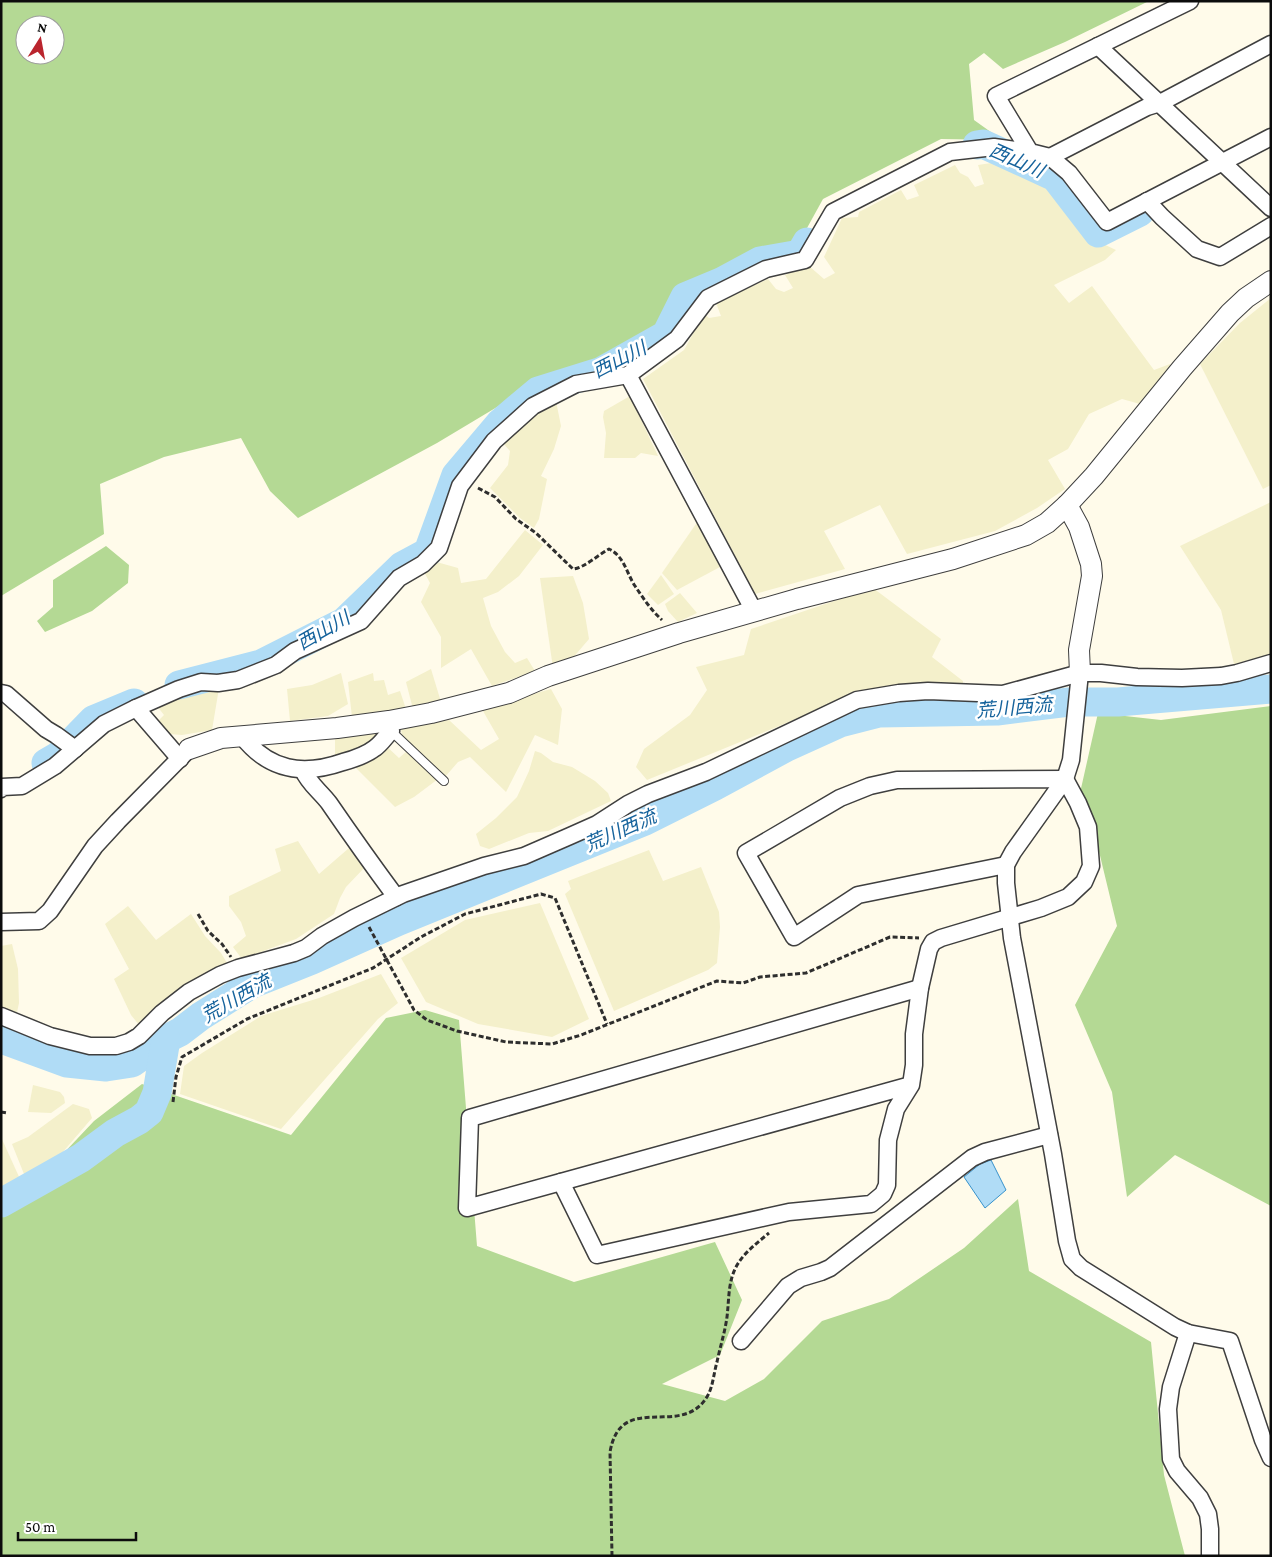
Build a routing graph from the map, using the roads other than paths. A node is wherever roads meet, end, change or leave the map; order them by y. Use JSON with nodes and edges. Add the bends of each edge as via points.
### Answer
{"nodes":[{"id":1,"x":1190,"y":1,"type":"edge"},
{"id":2,"x":1271,"y":44,"type":"edge"},
{"id":3,"x":1098,"y":46,"type":"junction"},
{"id":4,"x":1160,"y":103,"type":"junction"},
{"id":5,"x":1271,"y":137,"type":"edge"},
{"id":6,"x":1030,"y":152,"type":"junction"},
{"id":7,"x":1050,"y":156,"type":"junction"},
{"id":8,"x":1222,"y":162,"type":"junction"},
{"id":9,"x":1267,"y":199,"type":"edge"},
{"id":10,"x":1147,"y":201,"type":"junction"},
{"id":11,"x":1271,"y":226,"type":"edge"},
{"id":12,"x":1271,"y":281,"type":"edge"},
{"id":13,"x":628,"y":375,"type":"junction"},
{"id":14,"x":1067,"y":506,"type":"junction"},
{"id":15,"x":754,"y":611,"type":"junction"},
{"id":16,"x":1271,"y":663,"type":"edge"},
{"id":17,"x":1080,"y":676,"type":"junction"},
{"id":18,"x":1,"y":693,"type":"edge"},
{"id":19,"x":136,"y":708,"type":"junction"},
{"id":20,"x":390,"y":726,"type":"junction"},
{"id":21,"x":242,"y":736,"type":"junction"},
{"id":22,"x":75,"y":749,"type":"junction"},
{"id":23,"x":185,"y":754,"type":"junction"},
{"id":24,"x":303,"y":770,"type":"junction"},
{"id":25,"x":1065,"y":779,"type":"junction"},
{"id":26,"x":444,"y":781,"type":"dead end"},
{"id":27,"x":1,"y":789,"type":"edge"},
{"id":28,"x":1006,"y":866,"type":"junction"},
{"id":29,"x":396,"y":897,"type":"junction"},
{"id":30,"x":1009,"y":917,"type":"junction"},
{"id":31,"x":1,"y":922,"type":"edge"},
{"id":32,"x":920,"y":988,"type":"junction"},
{"id":33,"x":1,"y":1016,"type":"edge"},
{"id":34,"x":911,"y":1085,"type":"junction"},
{"id":35,"x":1049,"y":1136,"type":"junction"},
{"id":36,"x":561,"y":1182,"type":"junction"},
{"id":37,"x":1188,"y":1333,"type":"junction"},
{"id":38,"x":741,"y":1341,"type":"dead end"},
{"id":39,"x":1271,"y":1458,"type":"edge"},
{"id":40,"x":1210,"y":1556,"type":"edge"}],
"edges":[{"from":1,"to":3,"type":"street"},
{"from":2,"to":4,"type":"street"},
{"from":3,"to":4,"type":"street"},
{"from":3,"to":6,"type":"street","via":[[996,96]]},
{"from":4,"to":7,"type":"street"},
{"from":4,"to":8,"type":"street"},
{"from":5,"to":8,"type":"street"},
{"from":6,"to":7,"type":"street"},
{"from":6,"to":13,"type":"street","via":[[994,147],[950,152],[833,212],[805,260],[766,269],[708,298],[677,339]]},
{"from":7,"to":10,"type":"street","via":[[1069,173],[1107,222]]},
{"from":8,"to":9,"type":"street"},
{"from":8,"to":10,"type":"street"},
{"from":10,"to":11,"type":"street","via":[[1197,249],[1220,257]]},
{"from":12,"to":14,"type":"street","via":[[1230,313]]},
{"from":13,"to":15,"type":"street"},
{"from":13,"to":19,"type":"street","via":[[576,384],[533,406],[494,441],[460,486],[439,548],[423,564],[398,578],[361,621],[295,651],[276,665],[238,680],[200,682]]},
{"from":14,"to":15,"type":"street","via":[[1047,523],[1002,544]]},
{"from":14,"to":17,"type":"street","via":[[1079,527],[1092,576],[1079,650]]},
{"from":15,"to":20,"type":"street","via":[[548,676],[509,693]]},
{"from":16,"to":17,"type":"street","via":[[1221,676],[1137,677],[1101,673]]},
{"from":17,"to":25,"type":"street","via":[[1071,760]]},
{"from":17,"to":29,"type":"street","via":[[1002,694],[899,692],[857,700],[706,772],[648,794],[597,824],[524,856],[484,866]]},
{"from":18,"to":22,"type":"street"},
{"from":19,"to":22,"type":"street","via":[[104,724]]},
{"from":19,"to":23,"type":"street"},
{"from":20,"to":21,"type":"street"},
{"from":20,"to":24,"type":"street","via":[[376,748],[331,766]]},
{"from":20,"to":26,"type":"lane"},
{"from":21,"to":23,"type":"street","via":[[221,738]]},
{"from":21,"to":24,"type":"street","via":[[270,761]]},
{"from":22,"to":27,"type":"street","via":[[22,786]]},
{"from":23,"to":31,"type":"street","via":[[95,846],[50,911],[39,921]]},
{"from":24,"to":29,"type":"street"},
{"from":25,"to":28,"type":"street"},
{"from":25,"to":28,"type":"street","via":[[897,780],[870,786],[840,798],[746,853],[794,937],[858,895]]},
{"from":25,"to":30,"type":"street","via":[[1088,827],[1091,866],[1084,882],[1068,897]]},
{"from":28,"to":30,"type":"street"},
{"from":29,"to":33,"type":"street","via":[[322,936],[306,948],[238,968],[189,992],[139,1036],[116,1046],[90,1046],[50,1036]]},
{"from":30,"to":32,"type":"street","via":[[933,942],[928,949]]},
{"from":30,"to":35,"type":"street"},
{"from":32,"to":34,"type":"street"},
{"from":32,"to":36,"type":"street","via":[[470,1118],[467,1208]]},
{"from":34,"to":36,"type":"street"},
{"from":34,"to":36,"type":"street","via":[[896,1109],[888,1140],[887,1184],[871,1204],[789,1212],[597,1255]]},
{"from":35,"to":37,"type":"street","via":[[1072,1260]]},
{"from":35,"to":38,"type":"street","via":[[972,1158],[830,1268],[788,1286]]},
{"from":37,"to":39,"type":"street","via":[[1230,1340]]},
{"from":37,"to":40,"type":"street","via":[[1168,1409],[1171,1459],[1208,1514]]}]}
